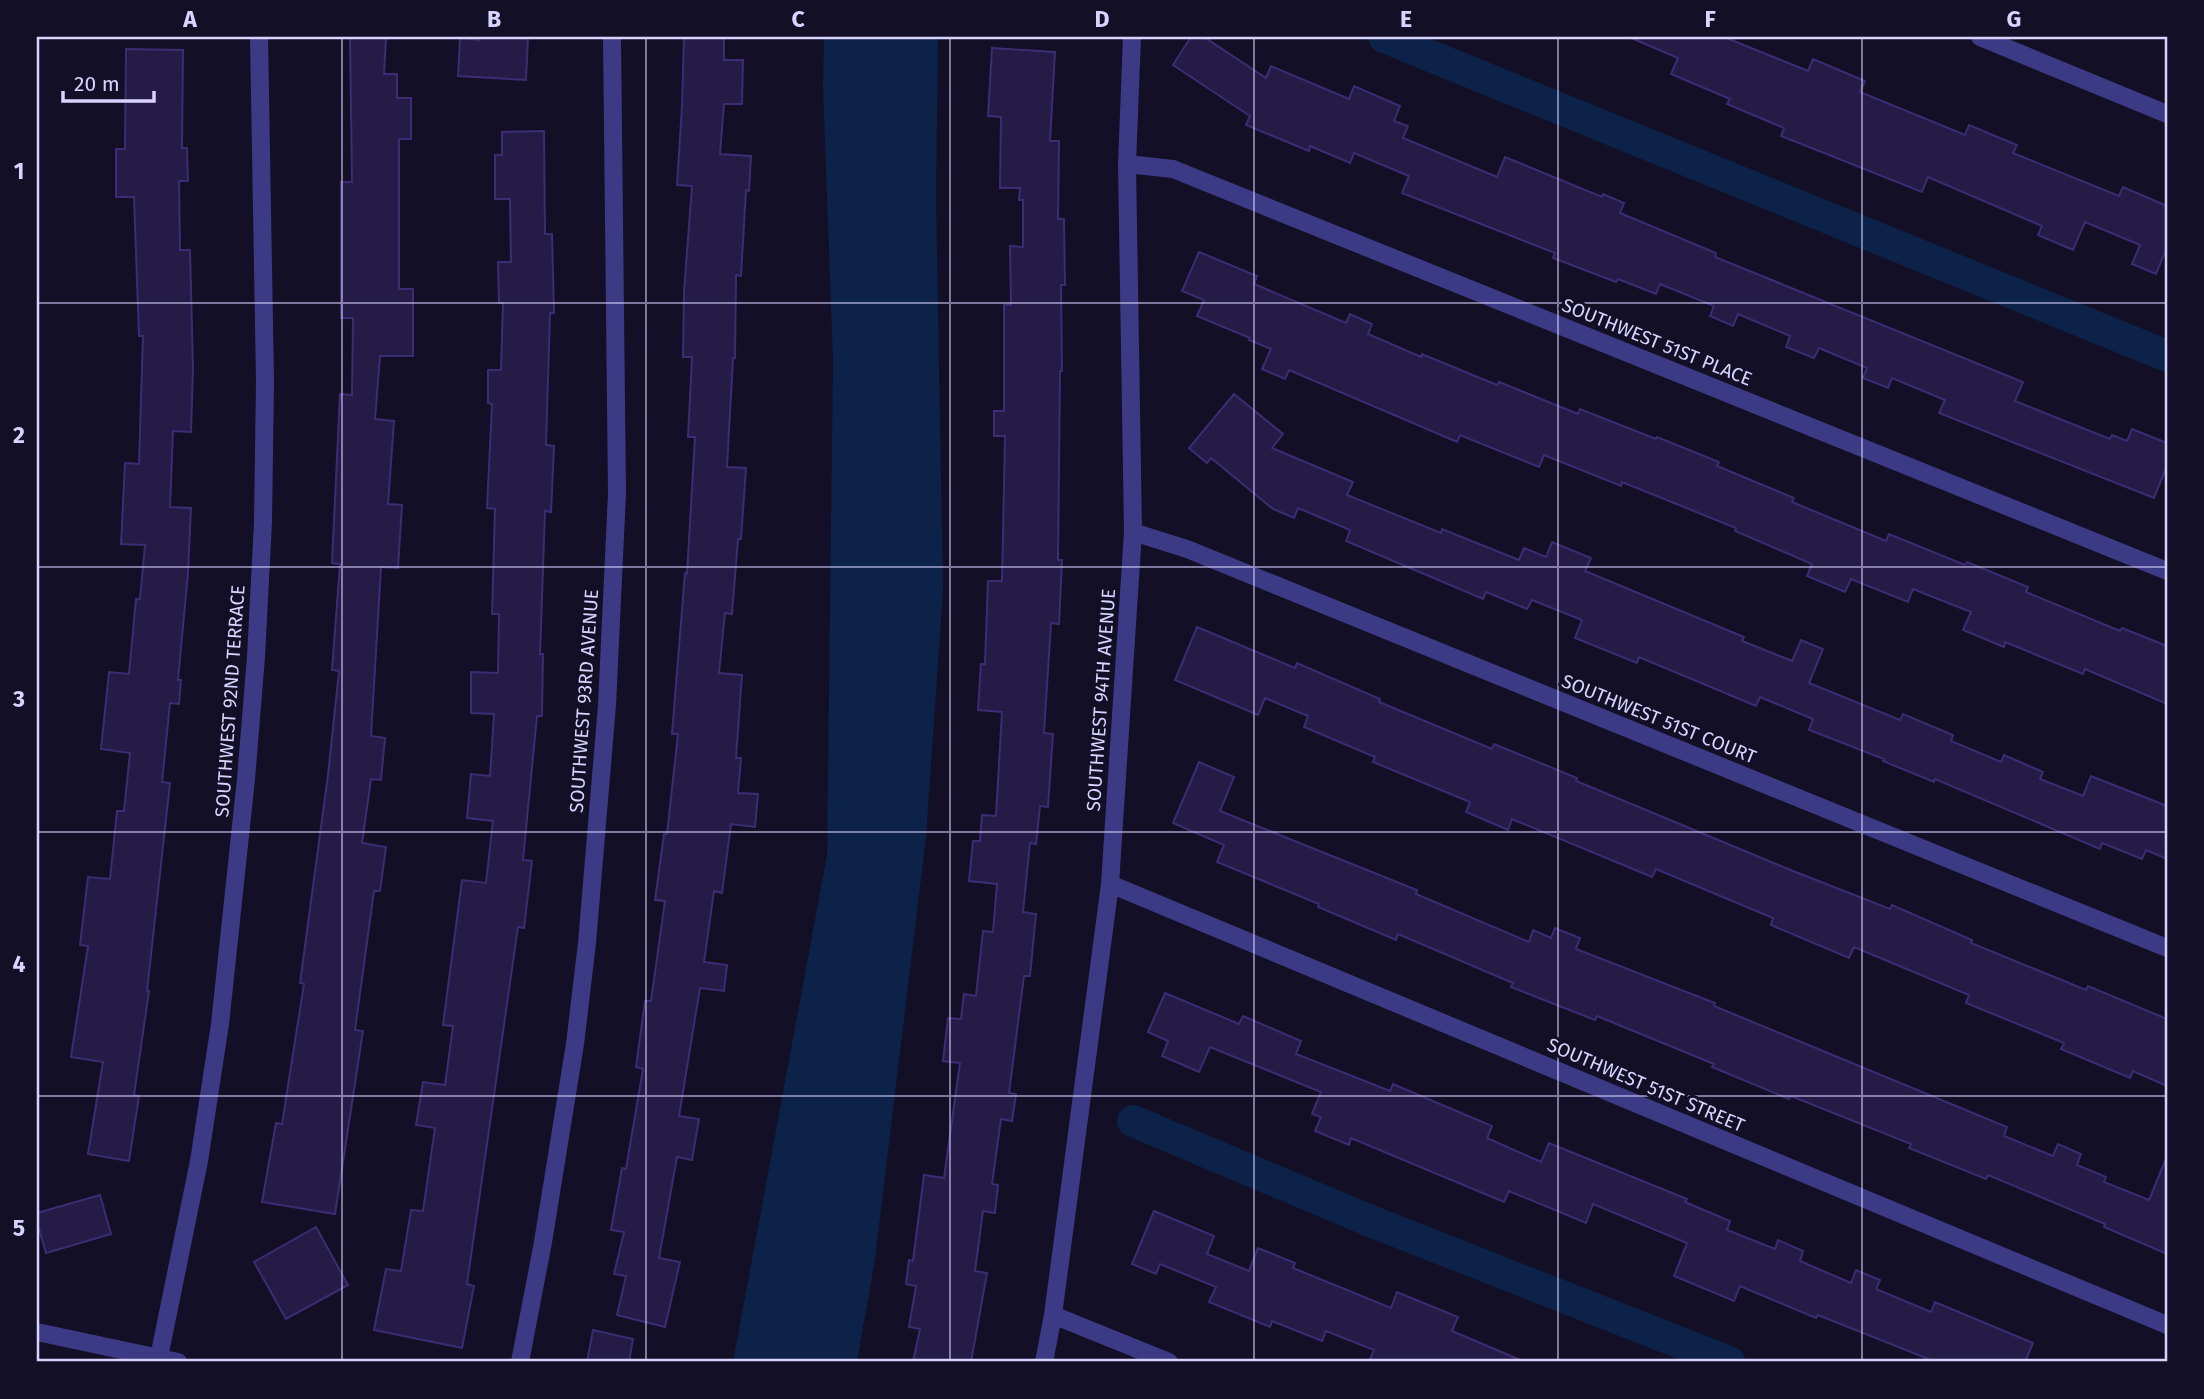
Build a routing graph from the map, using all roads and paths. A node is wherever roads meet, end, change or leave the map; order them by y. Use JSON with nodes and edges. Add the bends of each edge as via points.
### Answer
{"nodes":[{"id":1,"x":258,"y":37,"type":"edge"},
{"id":2,"x":612,"y":37,"type":"edge"},
{"id":3,"x":1132,"y":37,"type":"edge"},
{"id":4,"x":1980,"y":37,"type":"edge"},
{"id":5,"x":2167,"y":114,"type":"edge"},
{"id":6,"x":1127,"y":164,"type":"junction"},
{"id":7,"x":1133,"y":532,"type":"junction"},
{"id":8,"x":2167,"y":571,"type":"edge"},
{"id":9,"x":1110,"y":884,"type":"junction"},
{"id":10,"x":2167,"y":948,"type":"edge"},
{"id":11,"x":1053,"y":1315,"type":"junction"},
{"id":12,"x":2167,"y":1325,"type":"edge"},
{"id":13,"x":37,"y":1332,"type":"edge"},
{"id":14,"x":159,"y":1360,"type":"edge"},
{"id":15,"x":178,"y":1362,"type":"edge"},
{"id":16,"x":520,"y":1362,"type":"edge"},
{"id":17,"x":1044,"y":1362,"type":"edge"},
{"id":18,"x":1169,"y":1362,"type":"edge"}],
"edges":[{"from":1,"to":14,"type":"street","name":"SOUTHWEST 92ND TERRACE","via":[[265,381],[256,657],[220,1024],[199,1161]]},
{"from":2,"to":16,"type":"street","name":"SOUTHWEST 93RD AVENUE","via":[[617,494],[607,705],[575,1044]]},
{"from":3,"to":6,"type":"street","name":"SOUTHWEST 94TH AVENUE"},
{"from":4,"to":5,"type":"street"},
{"from":6,"to":7,"type":"street","name":"SOUTHWEST 94TH AVENUE"},
{"from":6,"to":8,"type":"street","name":"SOUTHWEST 51ST PLACE","via":[[1173,169]]},
{"from":7,"to":9,"type":"street","name":"SOUTHWEST 94TH AVENUE"},
{"from":7,"to":10,"type":"street","name":"SOUTHWEST 51ST COURT","via":[[1187,549]]},
{"from":9,"to":11,"type":"street","name":"SOUTHWEST 94TH AVENUE"},
{"from":9,"to":12,"type":"street","name":"SOUTHWEST 51ST STREET"},
{"from":11,"to":17,"type":"street","name":"SOUTHWEST 94TH AVENUE"},
{"from":11,"to":18,"type":"street"},
{"from":13,"to":14,"type":"street"},
{"from":14,"to":15,"type":"street"}]}
